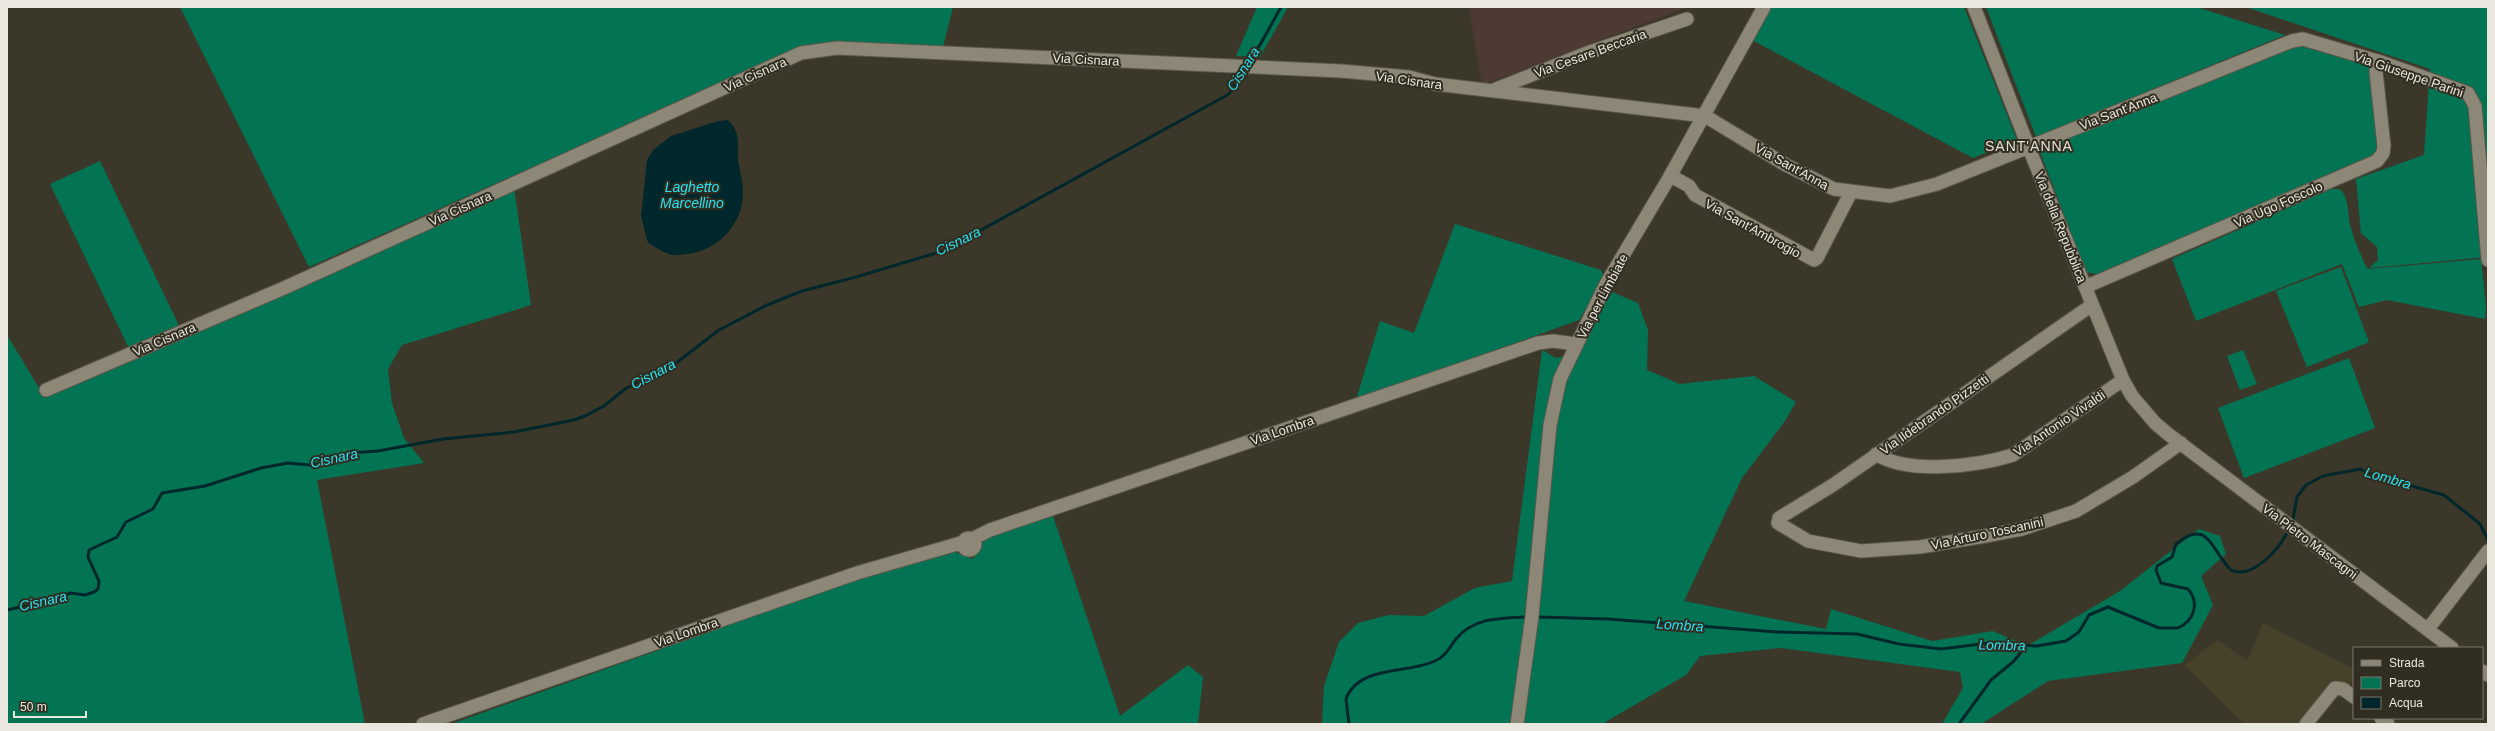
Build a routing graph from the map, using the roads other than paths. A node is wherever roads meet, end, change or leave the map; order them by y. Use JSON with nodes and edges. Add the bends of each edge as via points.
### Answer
{"nodes":[{"id":1,"x":1764,"y":7,"type":"edge"},
{"id":2,"x":1974,"y":7,"type":"edge"},
{"id":3,"x":1687,"y":18,"type":"dead end"},
{"id":4,"x":2303,"y":39,"type":"joint"},
{"id":5,"x":2378,"y":61,"type":"junction"},
{"id":6,"x":1494,"y":90,"type":"junction"},
{"id":7,"x":1525,"y":94,"type":"joint"},
{"id":8,"x":1705,"y":116,"type":"junction"},
{"id":9,"x":2028,"y":146,"type":"junction"},
{"id":10,"x":1671,"y":176,"type":"junction"},
{"id":11,"x":1852,"y":192,"type":"junction"},
{"id":12,"x":2488,"y":260,"type":"edge"},
{"id":13,"x":2085,"y":287,"type":"junction"},
{"id":14,"x":2092,"y":305,"type":"junction"},
{"id":15,"x":1576,"y":344,"type":"junction"},
{"id":16,"x":2123,"y":380,"type":"junction"},
{"id":17,"x":46,"y":390,"type":"dead end"},
{"id":18,"x":2168,"y":434,"type":"joint"},
{"id":19,"x":2181,"y":443,"type":"junction"},
{"id":20,"x":1876,"y":454,"type":"junction"},
{"id":21,"x":1778,"y":524,"type":"joint"},
{"id":22,"x":2488,"y":551,"type":"edge"},
{"id":23,"x":2428,"y":629,"type":"junction"},
{"id":24,"x":2451,"y":647,"type":"edge"},
{"id":25,"x":2353,"y":696,"type":"edge"},
{"id":26,"x":423,"y":724,"type":"edge"},
{"id":27,"x":1517,"y":724,"type":"edge"},
{"id":28,"x":2306,"y":724,"type":"edge"}],
"edges":[{"from":1,"to":8,"type":"street","name":"Via per Limbiate"},
{"from":2,"to":9,"type":"street","name":"Via della Repubblica"},
{"from":3,"to":6,"type":"street","name":"Via Cesare Beccaria","via":[[1587,53]]},
{"from":4,"to":5,"type":"street","name":"Via Giuseppe Parini"},
{"from":4,"to":9,"type":"street","name":"Via Sant'Anna","via":[[2292,41]]},
{"from":5,"to":12,"type":"street","name":"Via Giuseppe Parini","via":[[2463,90],[2471,97],[2475,106]]},
{"from":5,"to":13,"type":"street","name":"Via Ugo Foscolo","via":[[2376,72],[2384,146],[2383,153],[2377,160]]},
{"from":6,"to":7,"type":"street","name":"Via Cisnara"},
{"from":6,"to":17,"type":"street","name":"Via Cisnara","via":[[1435,84],[1409,77],[1240,66],[837,48],[801,53],[284,288]]},
{"from":7,"to":8,"type":"street","name":"Via Sant'Anna"},
{"from":8,"to":10,"type":"street","name":"Via per Limbiate"},
{"from":8,"to":11,"type":"street","name":"Via Sant'Anna","via":[[1813,180],[1834,189]]},
{"from":9,"to":11,"type":"street","name":"Via Sant'Anna","via":[[1911,192],[1890,196]]},
{"from":9,"to":13,"type":"street","name":"Via della Repubblica"},
{"from":10,"to":11,"type":"street","name":"Via Sant'Ambrogio","via":[[1689,186],[1695,195],[1814,260]]},
{"from":10,"to":15,"type":"street","name":"Via per Limbiate","via":[[1614,271]]},
{"from":13,"to":14,"type":"street","name":"Via della Repubblica"},
{"from":14,"to":16,"type":"street","name":"Via della Repubblica"},
{"from":14,"to":20,"type":"street","name":"Via Ildebrando Pizzetti"},
{"from":15,"to":26,"type":"street","name":"Via Lombra","via":[[1553,340],[1538,343],[990,530],[969,542],[950,545],[857,573]]},
{"from":15,"to":27,"type":"street","name":"Via per Limbiate","via":[[1560,379],[1550,425],[1532,616]]},
{"from":16,"to":18,"type":"street","name":"Via della Repubblica","via":[[2132,396]]},
{"from":16,"to":20,"type":"street","name":"Via Antonio Vivaldi","via":[[2013,455],[2003,458],[1980,463],[1907,466],[1887,461]]},
{"from":18,"to":19,"type":"street","name":"Via Pietro Mascagni"},
{"from":19,"to":21,"type":"street","name":"Via Arturo Toscanini","via":[[2133,478],[2076,511],[2022,529],[1920,547],[1861,551],[1808,541]]},
{"from":19,"to":23,"type":"street","name":"Via Pietro Mascagni"},
{"from":20,"to":21,"type":"street","name":"Via Ildebrando Pizzetti","via":[[1833,485],[1779,518]]},
{"from":22,"to":23,"type":"street"},
{"from":23,"to":24,"type":"street","name":"Via Pietro Mascagni"},
{"from":25,"to":28,"type":"street","via":[[2343,689],[2335,688]]}]}
